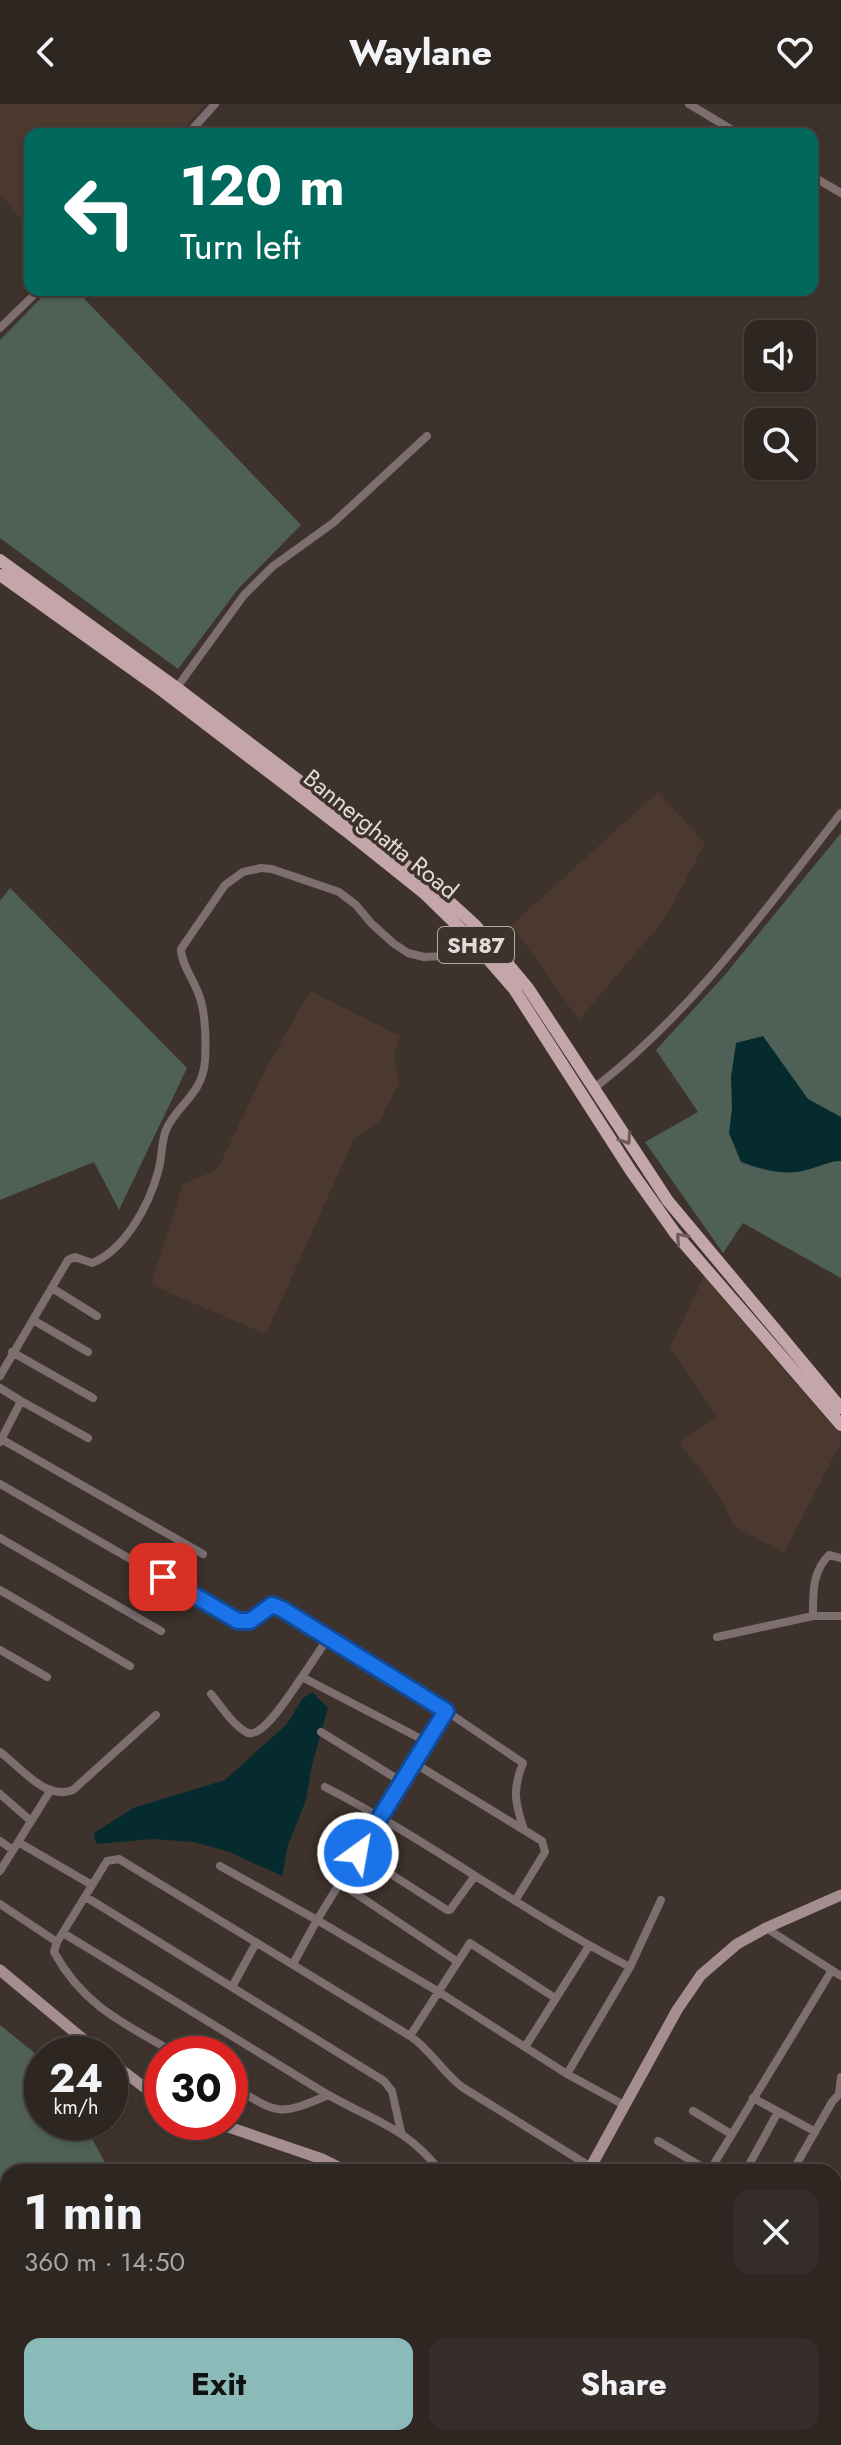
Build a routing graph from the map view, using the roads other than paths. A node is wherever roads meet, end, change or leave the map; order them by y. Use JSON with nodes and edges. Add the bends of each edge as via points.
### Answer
{"nodes":[{"id":1,"x":215,"y":104,"type":"edge"},
{"id":2,"x":689,"y":104,"type":"edge"},
{"id":3,"x":193,"y":128,"type":"edge"},
{"id":4,"x":729,"y":128,"type":"edge"},
{"id":5,"x":818,"y":180,"type":"edge"},
{"id":6,"x":841,"y":193,"type":"edge"},
{"id":7,"x":33,"y":296,"type":"edge"},
{"id":8,"x":0,"y":328,"type":"edge"},
{"id":9,"x":427,"y":436,"type":"dead end"},
{"id":10,"x":0,"y":560,"type":"edge"},
{"id":11,"x":0,"y":575,"type":"edge"},
{"id":12,"x":174,"y":692,"type":"junction"},
{"id":13,"x":841,"y":813,"type":"edge"},
{"id":14,"x":467,"y":935,"type":"junction"},
{"id":15,"x":593,"y":1089,"type":"junction"},
{"id":16,"x":52,"y":1288,"type":"junction"},
{"id":17,"x":97,"y":1316,"type":"dead end"},
{"id":18,"x":33,"y":1320,"type":"junction"},
{"id":19,"x":767,"y":1328,"type":"junction"},
{"id":20,"x":12,"y":1352,"type":"junction"},
{"id":21,"x":88,"y":1352,"type":"dead end"},
{"id":22,"x":0,"y":1376,"type":"edge"},
{"id":23,"x":0,"y":1388,"type":"edge"},
{"id":24,"x":93,"y":1398,"type":"dead end"},
{"id":25,"x":21,"y":1401,"type":"junction"},
{"id":26,"x":841,"y":1408,"type":"edge"},
{"id":27,"x":841,"y":1425,"type":"edge"},
{"id":28,"x":88,"y":1438,"type":"dead end"},
{"id":29,"x":1,"y":1441,"type":"edge"},
{"id":30,"x":0,"y":1484,"type":"edge"},
{"id":31,"x":0,"y":1538,"type":"edge"},
{"id":32,"x":203,"y":1554,"type":"dead end"},
{"id":33,"x":841,"y":1558,"type":"edge"},
{"id":34,"x":0,"y":1590,"type":"edge"},
{"id":35,"x":813,"y":1616,"type":"junction"},
{"id":36,"x":841,"y":1616,"type":"edge"},
{"id":37,"x":161,"y":1631,"type":"dead end"},
{"id":38,"x":717,"y":1637,"type":"dead end"},
{"id":39,"x":328,"y":1638,"type":"junction"},
{"id":40,"x":0,"y":1650,"type":"edge"},
{"id":41,"x":130,"y":1666,"type":"dead end"},
{"id":42,"x":47,"y":1677,"type":"dead end"},
{"id":43,"x":302,"y":1677,"type":"junction"},
{"id":44,"x":211,"y":1694,"type":"dead end"},
{"id":45,"x":446,"y":1711,"type":"junction"},
{"id":46,"x":156,"y":1715,"type":"dead end"},
{"id":47,"x":321,"y":1732,"type":"dead end"},
{"id":48,"x":427,"y":1742,"type":"junction"},
{"id":49,"x":0,"y":1752,"type":"edge"},
{"id":50,"x":414,"y":1763,"type":"junction"},
{"id":51,"x":402,"y":1782,"type":"junction"},
{"id":52,"x":325,"y":1787,"type":"dead end"},
{"id":53,"x":50,"y":1791,"type":"junction"},
{"id":54,"x":0,"y":1794,"type":"edge"},
{"id":55,"x":381,"y":1816,"type":"junction"},
{"id":56,"x":31,"y":1821,"type":"junction"},
{"id":57,"x":524,"y":1831,"type":"junction"},
{"id":58,"x":0,"y":1841,"type":"edge"},
{"id":59,"x":16,"y":1846,"type":"junction"},
{"id":60,"x":358,"y":1853,"type":"junction"},
{"id":61,"x":220,"y":1866,"type":"dead end"},
{"id":62,"x":0,"y":1871,"type":"edge"},
{"id":63,"x":474,"y":1877,"type":"junction"},
{"id":64,"x":340,"y":1883,"type":"junction"},
{"id":65,"x":92,"y":1885,"type":"junction"},
{"id":66,"x":841,"y":1895,"type":"edge"},
{"id":67,"x":86,"y":1897,"type":"junction"},
{"id":68,"x":661,"y":1900,"type":"dead end"},
{"id":69,"x":515,"y":1901,"type":"junction"},
{"id":70,"x":0,"y":1904,"type":"edge"},
{"id":71,"x":317,"y":1920,"type":"junction"},
{"id":72,"x":766,"y":1928,"type":"junction"},
{"id":73,"x":63,"y":1933,"type":"junction"},
{"id":74,"x":57,"y":1942,"type":"junction"},
{"id":75,"x":256,"y":1943,"type":"junction"},
{"id":76,"x":589,"y":1946,"type":"junction"},
{"id":77,"x":458,"y":1962,"type":"junction"},
{"id":78,"x":293,"y":1964,"type":"junction"},
{"id":79,"x":630,"y":1967,"type":"junction"},
{"id":80,"x":0,"y":1970,"type":"edge"},
{"id":81,"x":832,"y":1970,"type":"junction"},
{"id":82,"x":841,"y":1976,"type":"edge"},
{"id":83,"x":232,"y":1987,"type":"junction"},
{"id":84,"x":439,"y":1992,"type":"junction"},
{"id":85,"x":555,"y":1998,"type":"junction"},
{"id":86,"x":79,"y":2036,"type":"edge"},
{"id":87,"x":147,"y":2036,"type":"edge"},
{"id":88,"x":410,"y":2036,"type":"junction"},
{"id":89,"x":525,"y":2047,"type":"junction"},
{"id":90,"x":567,"y":2074,"type":"junction"},
{"id":91,"x":128,"y":2075,"type":"edge"},
{"id":92,"x":841,"y":2077,"type":"edge"},
{"id":93,"x":144,"y":2087,"type":"edge"},
{"id":94,"x":840,"y":2092,"type":"edge"},
{"id":95,"x":328,"y":2095,"type":"junction"},
{"id":96,"x":248,"y":2096,"type":"edge"},
{"id":97,"x":753,"y":2098,"type":"junction"},
{"id":98,"x":624,"y":2105,"type":"junction"},
{"id":99,"x":693,"y":2111,"type":"dead end"},
{"id":100,"x":778,"y":2112,"type":"junction"},
{"id":101,"x":814,"y":2131,"type":"junction"},
{"id":102,"x":401,"y":2132,"type":"junction"},
{"id":103,"x":248,"y":2134,"type":"edge"},
{"id":104,"x":731,"y":2134,"type":"junction"},
{"id":105,"x":658,"y":2141,"type":"dead end"},
{"id":106,"x":332,"y":2164,"type":"edge"},
{"id":107,"x":435,"y":2164,"type":"edge"},
{"id":108,"x":580,"y":2164,"type":"edge"},
{"id":109,"x":592,"y":2164,"type":"edge"},
{"id":110,"x":696,"y":2164,"type":"edge"},
{"id":111,"x":714,"y":2164,"type":"edge"},
{"id":112,"x":749,"y":2164,"type":"edge"},
{"id":113,"x":796,"y":2164,"type":"edge"}],
"edges":[{"from":1,"to":3,"type":"street"},
{"from":2,"to":4,"type":"street"},
{"from":5,"to":6,"type":"street"},
{"from":7,"to":8,"type":"street"},
{"from":9,"to":12,"type":"street","via":[[333,523],[256,582]]},
{"from":10,"to":12,"type":"main road","name":"Bannerghatta Road","number":"SH87"},
{"from":11,"to":12,"type":"main road","name":"Bannerghatta Road","number":"SH87"},
{"from":12,"to":14,"type":"main road","name":"Bannerghatta Road","number":"SH87","via":[[424,893]]},
{"from":12,"to":15,"type":"main road","name":"Bannerghatta Road","number":"SH87","via":[[429,883],[476,926],[528,988]]},
{"from":13,"to":15,"type":"street","via":[[718,971],[634,1058]]},
{"from":14,"to":16,"type":"street","via":[[444,956],[415,955],[393,943],[339,892],[272,869],[252,869],[234,878],[181,949],[202,1002],[201,1080],[167,1129],[159,1171],[132,1231],[95,1263],[71,1258]]},
{"from":19,"to":14,"type":"main road","name":"Bannerghatta Road","number":"SH87","one_way":true,"via":[[675,1233],[514,989]]},
{"from":15,"to":19,"type":"main road","name":"Bannerghatta Road","number":"SH87","one_way":true,"via":[[668,1201]]},
{"from":16,"to":17,"type":"street"},
{"from":16,"to":18,"type":"street"},
{"from":18,"to":20,"type":"street"},
{"from":18,"to":21,"type":"street"},
{"from":19,"to":26,"type":"main road","name":"Bannerghatta Road","number":"SH87"},
{"from":19,"to":27,"type":"main road","name":"Bannerghatta Road","number":"SH87"},
{"from":20,"to":22,"type":"street"},
{"from":20,"to":24,"type":"street"},
{"from":23,"to":25,"type":"street"},
{"from":25,"to":28,"type":"street"},
{"from":25,"to":29,"type":"street"},
{"from":29,"to":32,"type":"street"},
{"from":30,"to":39,"type":"street","via":[[238,1621],[250,1621],[272,1605]]},
{"from":31,"to":37,"type":"street"},
{"from":33,"to":35,"type":"street","via":[[829,1555],[816,1572]]},
{"from":34,"to":41,"type":"street"},
{"from":35,"to":36,"type":"street"},
{"from":35,"to":38,"type":"street"},
{"from":39,"to":43,"type":"street"},
{"from":39,"to":45,"type":"street"},
{"from":40,"to":42,"type":"street"},
{"from":43,"to":44,"type":"street","via":[[263,1729],[252,1734]]},
{"from":43,"to":48,"type":"street"},
{"from":45,"to":48,"type":"street"},
{"from":45,"to":57,"type":"street","via":[[523,1763],[515,1797]]},
{"from":46,"to":53,"type":"street","via":[[73,1790]]},
{"from":47,"to":51,"type":"street"},
{"from":48,"to":50,"type":"street"},
{"from":49,"to":53,"type":"street"},
{"from":50,"to":51,"type":"street"},
{"from":50,"to":57,"type":"street"},
{"from":51,"to":55,"type":"street"},
{"from":52,"to":55,"type":"street"},
{"from":53,"to":56,"type":"street"},
{"from":54,"to":56,"type":"street"},
{"from":55,"to":60,"type":"street"},
{"from":55,"to":63,"type":"street"},
{"from":56,"to":59,"type":"street"},
{"from":57,"to":69,"type":"street","via":[[542,1841],[545,1852]]},
{"from":58,"to":59,"type":"street"},
{"from":59,"to":62,"type":"street"},
{"from":59,"to":65,"type":"street"},
{"from":60,"to":63,"type":"street","via":[[447,1910]]},
{"from":60,"to":64,"type":"street"},
{"from":61,"to":71,"type":"street"},
{"from":63,"to":69,"type":"street"},
{"from":64,"to":71,"type":"street"},
{"from":64,"to":77,"type":"street"},
{"from":65,"to":67,"type":"street"},
{"from":65,"to":75,"type":"street","via":[[107,1861],[119,1859]]},
{"from":66,"to":72,"type":"main road"},
{"from":67,"to":73,"type":"street"},
{"from":67,"to":83,"type":"street"},
{"from":68,"to":79,"type":"street"},
{"from":69,"to":76,"type":"street"},
{"from":70,"to":74,"type":"street"},
{"from":71,"to":78,"type":"street"},
{"from":71,"to":84,"type":"street"},
{"from":72,"to":81,"type":"street"},
{"from":72,"to":98,"type":"main road","via":[[714,1962],[695,1982]]},
{"from":73,"to":74,"type":"street"},
{"from":73,"to":95,"type":"street"},
{"from":74,"to":87,"type":"street","via":[[54,1952],[67,1976],[95,2005]]},
{"from":75,"to":78,"type":"street"},
{"from":75,"to":83,"type":"street"},
{"from":76,"to":79,"type":"street"},
{"from":76,"to":85,"type":"street"},
{"from":77,"to":84,"type":"street"},
{"from":77,"to":85,"type":"street","via":[[473,1944]]},
{"from":78,"to":88,"type":"street"},
{"from":79,"to":90,"type":"street"},
{"from":80,"to":86,"type":"main road"},
{"from":81,"to":82,"type":"street"},
{"from":81,"to":97,"type":"street"},
{"from":83,"to":102,"type":"street","via":[[384,2081],[392,2091]]},
{"from":84,"to":88,"type":"street"},
{"from":84,"to":89,"type":"street"},
{"from":85,"to":89,"type":"street"},
{"from":88,"to":108,"type":"street","via":[[462,2087]]},
{"from":89,"to":90,"type":"street"},
{"from":90,"to":98,"type":"street"},
{"from":91,"to":93,"type":"main road"},
{"from":92,"to":94,"type":"street"},
{"from":94,"to":101,"type":"street"},
{"from":95,"to":96,"type":"street","via":[[293,2111],[267,2107]]},
{"from":95,"to":102,"type":"street"},
{"from":97,"to":100,"type":"street"},
{"from":97,"to":104,"type":"street"},
{"from":98,"to":109,"type":"main road"},
{"from":99,"to":104,"type":"street"},
{"from":100,"to":101,"type":"street"},
{"from":100,"to":112,"type":"street"},
{"from":101,"to":113,"type":"street"},
{"from":102,"to":107,"type":"street"},
{"from":103,"to":106,"type":"main road"},
{"from":104,"to":111,"type":"street"},
{"from":105,"to":110,"type":"street"}]}
